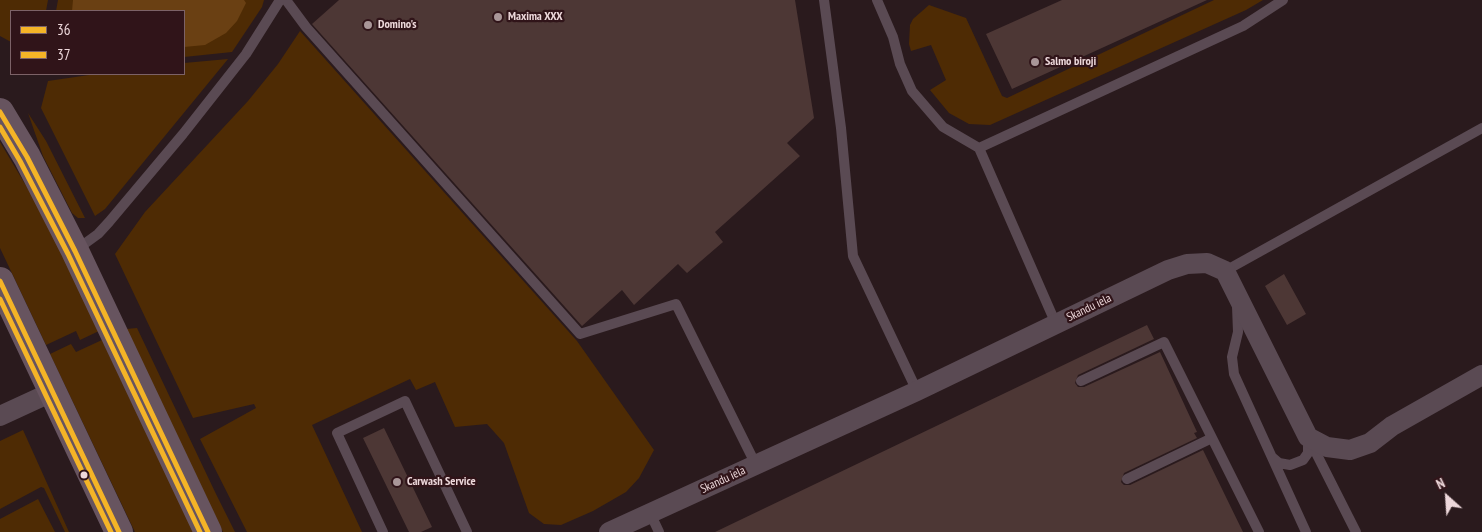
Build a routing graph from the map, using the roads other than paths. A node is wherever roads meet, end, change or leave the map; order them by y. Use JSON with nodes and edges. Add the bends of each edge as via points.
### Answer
{"nodes":[{"id":1,"x":280,"y":0,"type":"edge"},
{"id":2,"x":286,"y":0,"type":"edge"},
{"id":3,"x":824,"y":0,"type":"edge"},
{"id":4,"x":877,"y":0,"type":"edge"},
{"id":5,"x":1283,"y":0,"type":"edge"},
{"id":6,"x":0,"y":112,"type":"edge"},
{"id":7,"x":1482,"y":128,"type":"edge"},
{"id":8,"x":979,"y":148,"type":"junction"},
{"id":9,"x":74,"y":251,"type":"junction"},
{"id":10,"x":1225,"y":271,"type":"junction"},
{"id":11,"x":0,"y":281,"type":"edge"},
{"id":12,"x":1236,"y":292,"type":"junction"},
{"id":13,"x":1056,"y":324,"type":"junction"},
{"id":14,"x":1482,"y":375,"type":"edge"},
{"id":15,"x":1080,"y":381,"type":"dead end"},
{"id":16,"x":917,"y":391,"type":"junction"},
{"id":17,"x":52,"y":392,"type":"junction"},
{"id":18,"x":0,"y":416,"type":"edge"},
{"id":19,"x":1308,"y":437,"type":"junction"},
{"id":20,"x":1212,"y":438,"type":"junction"},
{"id":21,"x":1271,"y":456,"type":"junction"},
{"id":22,"x":756,"y":464,"type":"junction"},
{"id":23,"x":1127,"y":478,"type":"dead end"},
{"id":24,"x":650,"y":514,"type":"junction"},
{"id":25,"x":119,"y":532,"type":"edge"},
{"id":26,"x":208,"y":532,"type":"edge"},
{"id":27,"x":383,"y":532,"type":"edge"},
{"id":28,"x":467,"y":532,"type":"edge"},
{"id":29,"x":609,"y":532,"type":"edge"},
{"id":30,"x":659,"y":532,"type":"edge"},
{"id":31,"x":1259,"y":532,"type":"edge"},
{"id":32,"x":1306,"y":532,"type":"edge"},
{"id":33,"x":1356,"y":532,"type":"edge"}],
"edges":[{"from":1,"to":9,"type":"lane","via":[[246,54],[183,134],[104,228]]},
{"from":2,"to":22,"type":"lane","via":[[306,27],[580,334],[676,304]]},
{"from":3,"to":16,"type":"lane","via":[[853,256]]},
{"from":4,"to":8,"type":"lane","via":[[912,91],[943,127]]},
{"from":5,"to":8,"type":"lane","via":[[1243,26]]},
{"from":6,"to":9,"type":"main road","via":[[27,157]]},
{"from":7,"to":10,"type":"lane"},
{"from":8,"to":13,"type":"lane"},
{"from":9,"to":26,"type":"main road"},
{"from":10,"to":12,"type":"street"},
{"from":10,"to":13,"type":"street","name":"Skandu iela","via":[[1206,263],[1187,264]]},
{"from":11,"to":17,"type":"main road"},
{"from":12,"to":19,"type":"street"},
{"from":12,"to":21,"type":"lane","via":[[1238,332],[1232,356],[1234,374]]},
{"from":13,"to":16,"type":"street","name":"Skandu iela"},
{"from":14,"to":19,"type":"street","via":[[1392,426],[1370,443],[1350,450],[1327,447]]},
{"from":15,"to":20,"type":"lane","via":[[1164,342]]},
{"from":16,"to":22,"type":"street","name":"Skandu iela"},
{"from":17,"to":18,"type":"street"},
{"from":17,"to":25,"type":"main road"},
{"from":19,"to":21,"type":"lane","via":[[1308,452],[1303,460],[1290,465],[1279,463]]},
{"from":19,"to":33,"type":"lane"},
{"from":20,"to":23,"type":"lane"},
{"from":20,"to":31,"type":"lane"},
{"from":21,"to":32,"type":"lane"},
{"from":22,"to":24,"type":"street","name":"Skandu iela"},
{"from":24,"to":29,"type":"street","name":"Skandu iela"},
{"from":24,"to":30,"type":"lane"},
{"from":27,"to":28,"type":"lane","via":[[337,433],[405,401]]}]}
